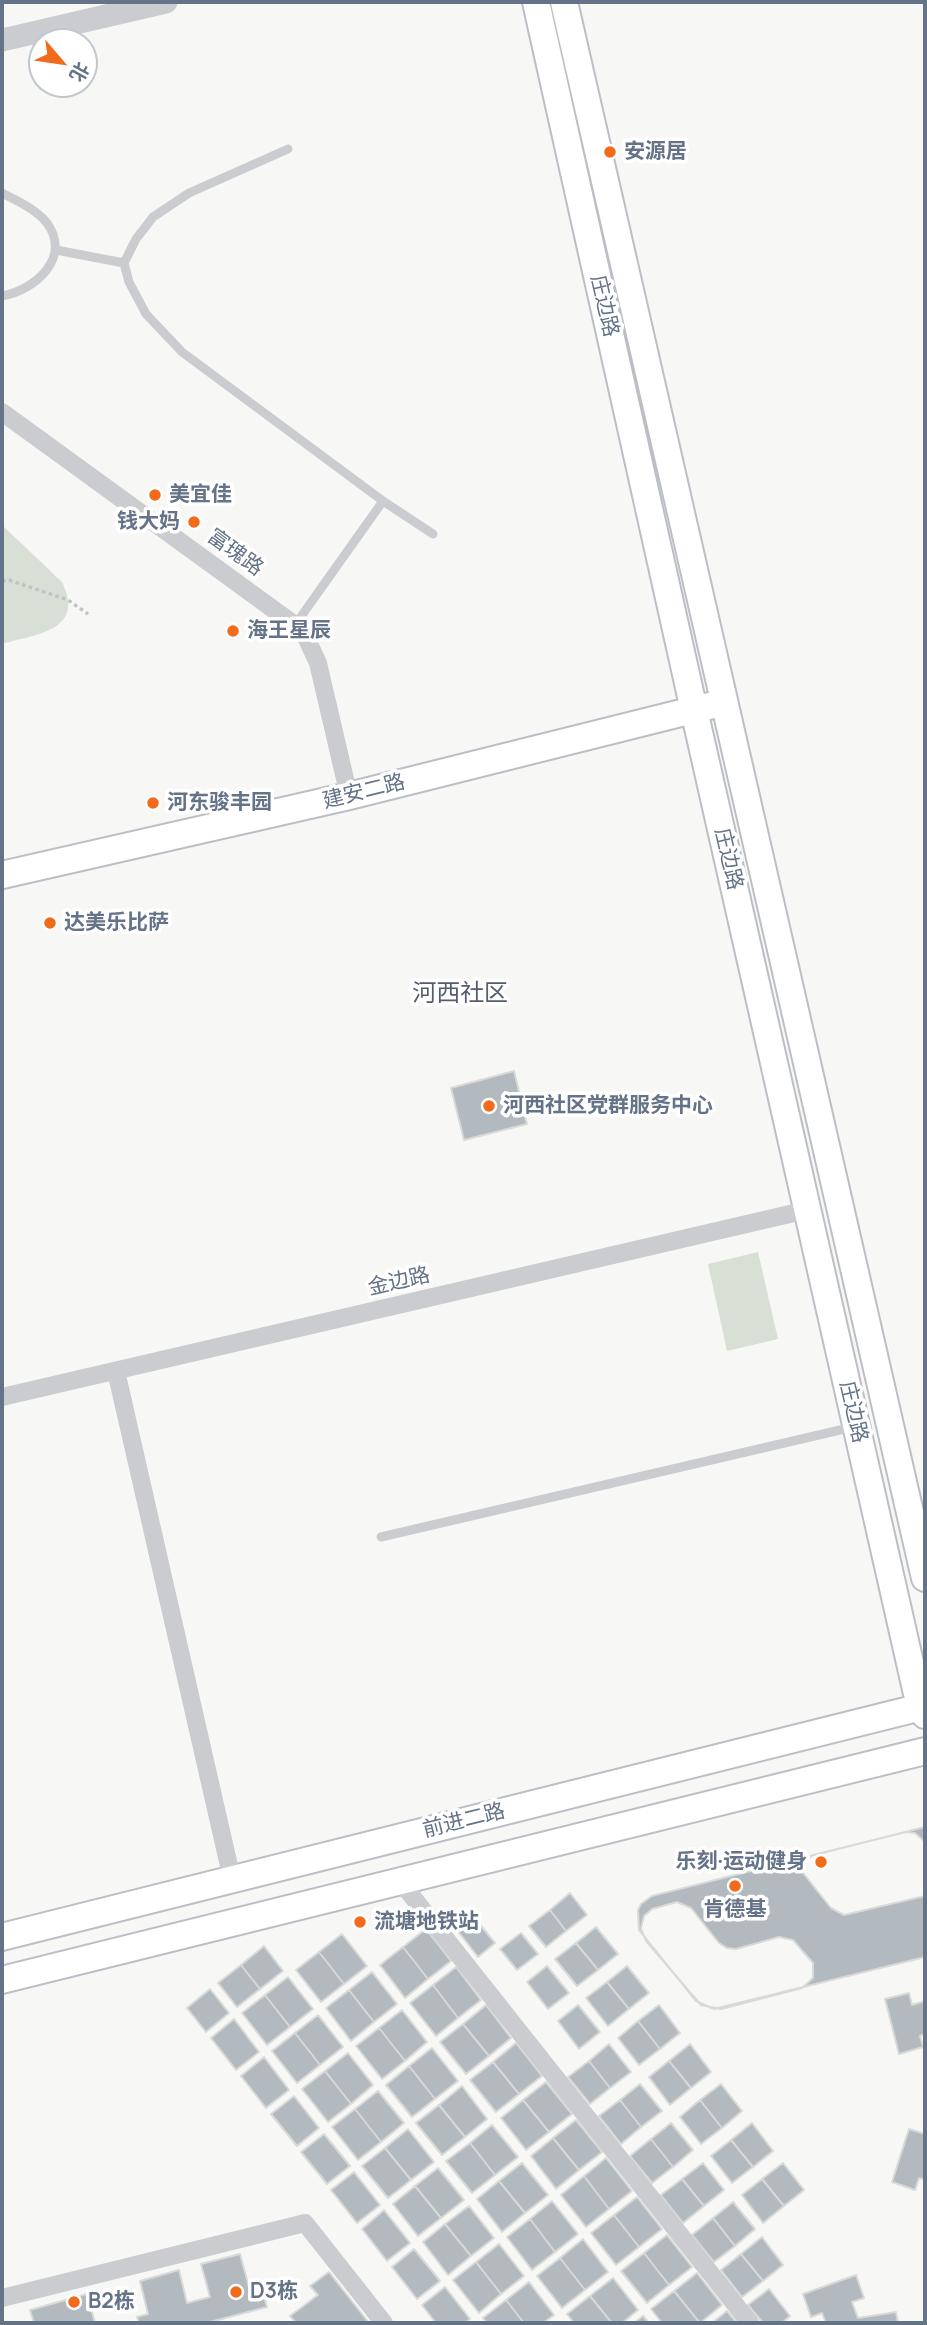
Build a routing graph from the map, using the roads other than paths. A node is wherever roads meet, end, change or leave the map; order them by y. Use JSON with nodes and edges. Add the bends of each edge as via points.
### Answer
{"nodes":[{"id":1,"x":166,"y":2,"type":"edge"},
{"id":2,"x":536,"y":2,"type":"edge"},
{"id":3,"x":564,"y":2,"type":"edge"},
{"id":4,"x":2,"y":40,"type":"edge"},
{"id":5,"x":288,"y":149,"type":"dead end"},
{"id":6,"x":2,"y":193,"type":"edge"},
{"id":7,"x":56,"y":250,"type":"junction"},
{"id":8,"x":124,"y":263,"type":"junction"},
{"id":9,"x":2,"y":296,"type":"edge"},
{"id":10,"x":2,"y":412,"type":"edge"},
{"id":11,"x":383,"y":501,"type":"junction"},
{"id":12,"x":433,"y":534,"type":"dead end"},
{"id":13,"x":295,"y":625,"type":"junction"},
{"id":14,"x":725,"y":702,"type":"junction"},
{"id":15,"x":694,"y":710,"type":"junction"},
{"id":16,"x":349,"y":796,"type":"junction"},
{"id":17,"x":2,"y":875,"type":"edge"},
{"id":18,"x":807,"y":1210,"type":"junction"},
{"id":19,"x":117,"y":1371,"type":"junction"},
{"id":20,"x":2,"y":1397,"type":"edge"},
{"id":21,"x":856,"y":1426,"type":"junction"},
{"id":22,"x":381,"y":1537,"type":"dead end"},
{"id":23,"x":925,"y":1578,"type":"edge"},
{"id":24,"x":923,"y":1709,"type":"edge"},
{"id":25,"x":925,"y":1751,"type":"edge"},
{"id":26,"x":232,"y":1879,"type":"junction"},
{"id":27,"x":400,"y":1881,"type":"junction"},
{"id":28,"x":2,"y":1937,"type":"edge"},
{"id":29,"x":2,"y":1980,"type":"edge"},
{"id":30,"x":2,"y":2298,"type":"edge"},
{"id":31,"x":384,"y":2323,"type":"edge"},
{"id":32,"x":750,"y":2323,"type":"edge"}],
"edges":[{"from":1,"to":4,"type":"street"},
{"from":2,"to":15,"type":"main road","name":"庄边路"},
{"from":3,"to":14,"type":"main road","name":"庄边路"},
{"from":5,"to":8,"type":"lane","via":[[189,193],[153,217]]},
{"from":6,"to":7,"type":"lane","via":[[47,223]]},
{"from":7,"to":8,"type":"lane"},
{"from":7,"to":9,"type":"lane","via":[[40,278]]},
{"from":8,"to":11,"type":"lane","via":[[146,314],[182,352]]},
{"from":10,"to":13,"type":"street","name":"富瑰路"},
{"from":11,"to":12,"type":"lane"},
{"from":11,"to":13,"type":"lane"},
{"from":13,"to":16,"type":"street","name":"富瑰路","via":[[318,663]]},
{"from":14,"to":15,"type":"main road","name":"建安二路"},
{"from":14,"to":23,"type":"main road","name":"庄边路"},
{"from":15,"to":16,"type":"main road","name":"建安二路"},
{"from":15,"to":18,"type":"main road","name":"庄边路"},
{"from":16,"to":17,"type":"main road","name":"建安二路"},
{"from":18,"to":19,"type":"street","name":"金边路"},
{"from":18,"to":21,"type":"main road","name":"庄边路"},
{"from":19,"to":20,"type":"street","name":"金边路"},
{"from":19,"to":26,"type":"street"},
{"from":21,"to":22,"type":"lane"},
{"from":21,"to":24,"type":"main road","name":"庄边路"},
{"from":24,"to":26,"type":"main road","name":"前进二路"},
{"from":25,"to":27,"type":"main road","name":"前进二路"},
{"from":26,"to":28,"type":"main road","name":"前进二路"},
{"from":27,"to":29,"type":"main road","name":"前进二路"},
{"from":27,"to":32,"type":"street"},
{"from":30,"to":31,"type":"street","via":[[305,2223]]}]}
